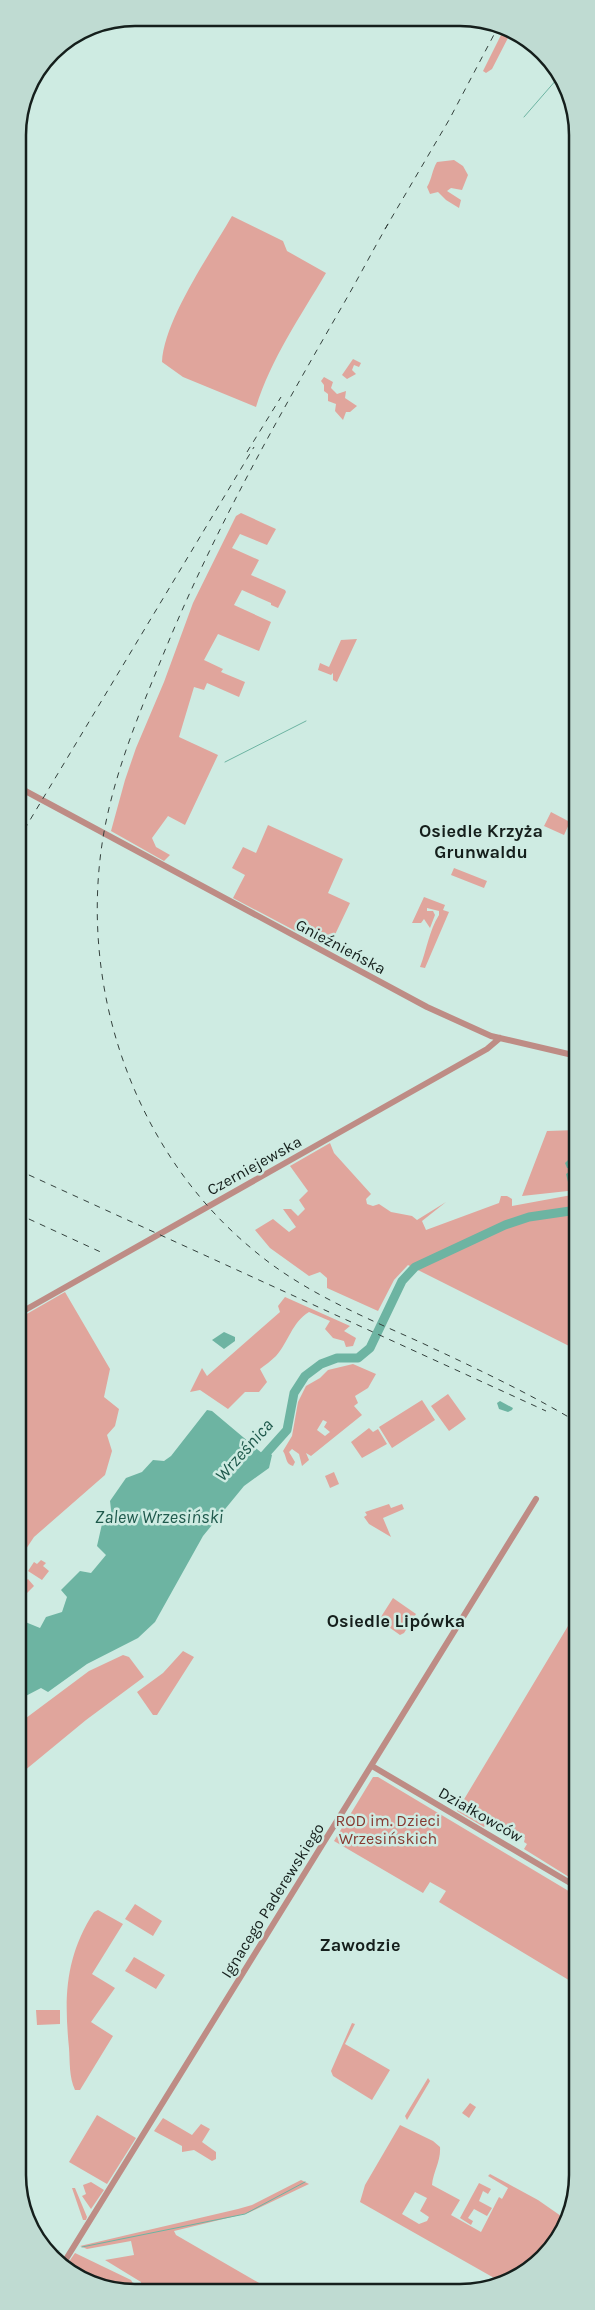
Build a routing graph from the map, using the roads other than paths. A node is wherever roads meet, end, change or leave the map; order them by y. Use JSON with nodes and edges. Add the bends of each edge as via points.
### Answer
{"nodes":[{"id":1,"x":26,"y":791,"type":"edge"},
{"id":2,"x":500,"y":1038,"type":"junction"},
{"id":3,"x":569,"y":1054,"type":"edge"},
{"id":4,"x":26,"y":1309,"type":"edge"},
{"id":5,"x":536,"y":1500,"type":"dead end"},
{"id":6,"x":372,"y":1766,"type":"junction"},
{"id":7,"x":569,"y":1882,"type":"edge"},
{"id":8,"x":66,"y":2259,"type":"edge"}],
"edges":[{"from":1,"to":2,"type":"street","name":"Gnieźnieńska","via":[[427,1007]]},
{"from":2,"to":3,"type":"street","name":"Gnieźnieńska"},
{"from":2,"to":4,"type":"street","name":"Czerniejewska","via":[[472,1058]]},
{"from":5,"to":6,"type":"street","name":"Ignacego Paderewskiego"},
{"from":6,"to":7,"type":"street","name":"Działkowców"},
{"from":6,"to":8,"type":"street","name":"Ignacego Paderewskiego"}]}
